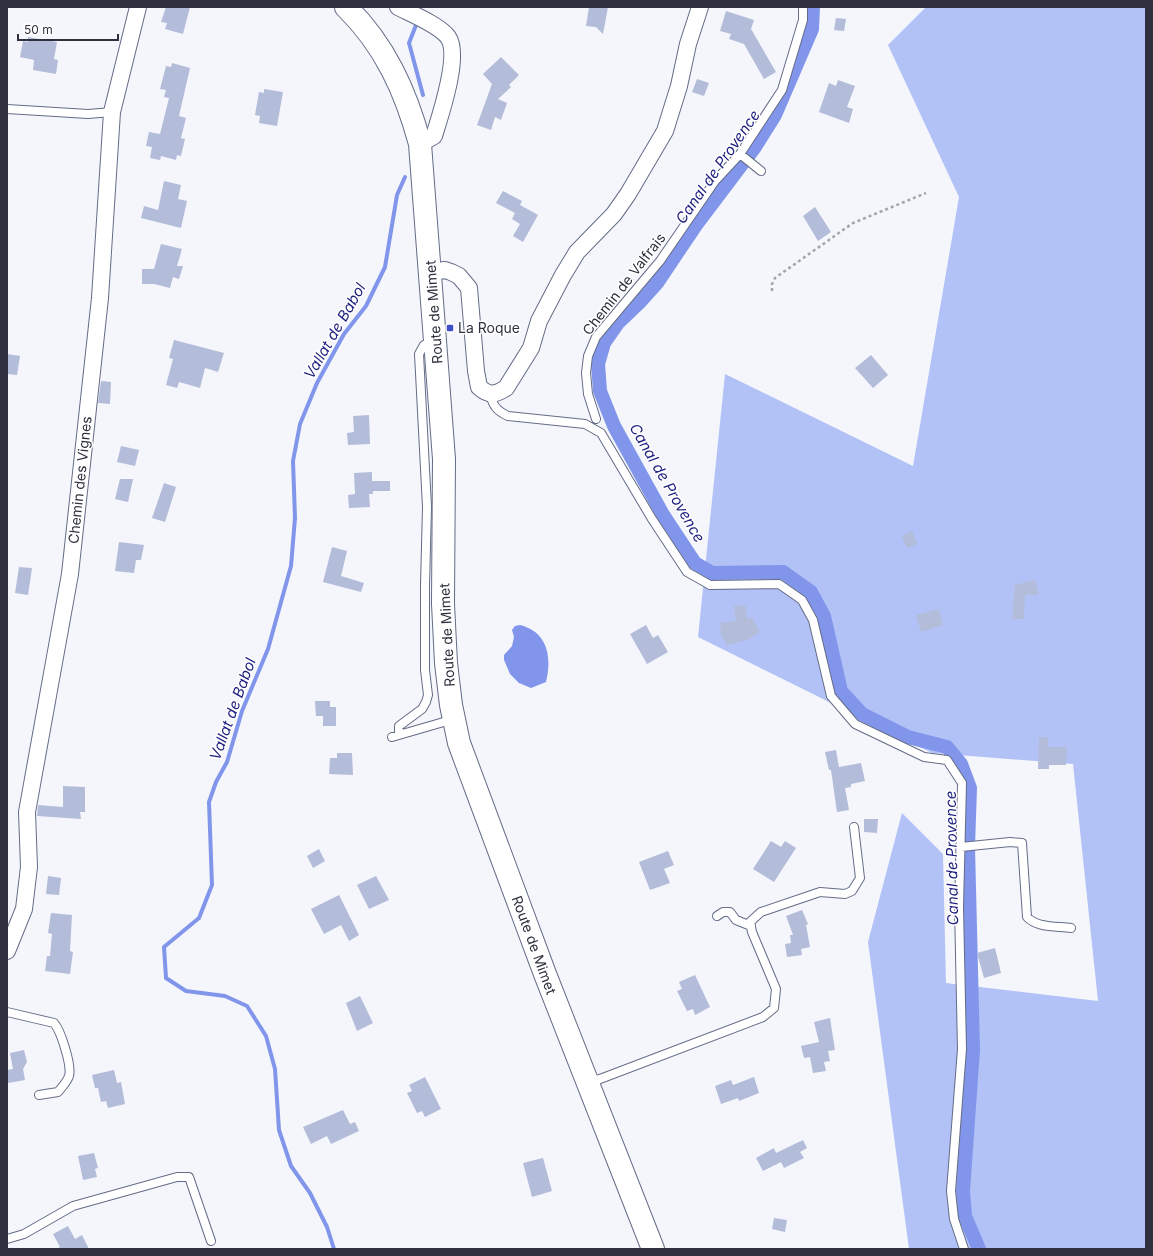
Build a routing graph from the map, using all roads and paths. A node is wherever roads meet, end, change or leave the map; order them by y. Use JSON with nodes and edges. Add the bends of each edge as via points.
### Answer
{"nodes":[{"id":1,"x":138,"y":7,"type":"edge"},
{"id":2,"x":346,"y":7,"type":"edge"},
{"id":3,"x":398,"y":7,"type":"edge"},
{"id":4,"x":700,"y":7,"type":"edge"},
{"id":5,"x":803,"y":7,"type":"edge"},
{"id":6,"x":7,"y":109,"type":"edge"},
{"id":7,"x":112,"y":112,"type":"junction"},
{"id":8,"x":420,"y":144,"type":"junction"},
{"id":9,"x":741,"y":155,"type":"junction"},
{"id":10,"x":761,"y":171,"type":"dead end"},
{"id":11,"x":926,"y":192,"type":"dead end"},
{"id":12,"x":431,"y":272,"type":"junction"},
{"id":13,"x":772,"y":291,"type":"dead end"},
{"id":14,"x":436,"y":342,"type":"junction"},
{"id":15,"x":490,"y":394,"type":"junction"},
{"id":16,"x":596,"y":419,"type":"dead end"},
{"id":17,"x":454,"y":719,"type":"junction"},
{"id":18,"x":854,"y":827,"type":"dead end"},
{"id":19,"x":961,"y":846,"type":"junction"},
{"id":20,"x":717,"y":916,"type":"dead end"},
{"id":21,"x":751,"y":926,"type":"junction"},
{"id":22,"x":1071,"y":928,"type":"dead end"},
{"id":23,"x":7,"y":950,"type":"edge"},
{"id":24,"x":7,"y":1012,"type":"edge"},
{"id":25,"x":587,"y":1082,"type":"junction"},
{"id":26,"x":39,"y":1095,"type":"dead end"},
{"id":27,"x":7,"y":1239,"type":"edge"},
{"id":28,"x":211,"y":1241,"type":"dead end"},
{"id":29,"x":653,"y":1249,"type":"edge"},
{"id":30,"x":964,"y":1249,"type":"edge"}],
"edges":[{"from":1,"to":7,"type":"street","name":"Chemin des Vignes"},
{"from":2,"to":8,"type":"main road","name":"Route de Mimet","via":[[378,43],[399,81]]},
{"from":3,"to":8,"type":"street","via":[[437,28],[448,37],[453,51],[447,92],[434,136]]},
{"from":4,"to":15,"type":"street","via":[[665,131],[619,207],[577,252],[562,275],[539,321],[531,348],[506,388]]},
{"from":5,"to":9,"type":"lane","name":"Chemin de Valfrais","via":[[803,20],[782,90]]},
{"from":6,"to":7,"type":"lane","via":[[88,114]]},
{"from":7,"to":23,"type":"street","name":"Chemin des Vignes","via":[[100,298],[70,574],[27,812],[29,867],[24,909]]},
{"from":8,"to":12,"type":"main road","name":"Route de Mimet"},
{"from":9,"to":10,"type":"lane"},
{"from":9,"to":16,"type":"lane","name":"Chemin de Valfrais","via":[[716,181],[660,261],[596,337],[588,356],[586,373],[588,394]]},
{"from":11,"to":13,"type":"path","via":[[853,223],[775,278]]},
{"from":12,"to":14,"type":"main road","name":"Route de Mimet"},
{"from":12,"to":15,"type":"street","via":[[451,272],[459,276],[469,288],[477,380],[479,387]]},
{"from":14,"to":17,"type":"main road","name":"Route de Mimet","via":[[444,459],[446,663]]},
{"from":14,"to":17,"type":"lane","via":[[424,345],[419,354],[427,507],[425,670],[428,695],[422,709],[399,726],[395,736]]},
{"from":15,"to":19,"type":"lane","via":[[492,404],[499,412],[508,416],[585,424],[601,433],[687,572],[710,585],[779,584],[802,600],[813,620],[831,696],[855,724],[924,757],[947,760],[962,783]]},
{"from":17,"to":25,"type":"main road","name":"Route de Mimet","via":[[459,743]]},
{"from":18,"to":21,"type":"lane","via":[[860,878],[852,891],[845,894],[820,892],[783,904],[761,912],[750,922]]},
{"from":19,"to":22,"type":"lane","via":[[1022,843],[1027,917],[1032,922],[1046,926]]},
{"from":19,"to":30,"type":"lane","via":[[959,907],[962,1049],[951,1191],[954,1219]]},
{"from":20,"to":21,"type":"lane","via":[[723,912],[730,912],[736,920]]},
{"from":21,"to":25,"type":"lane","via":[[776,989],[774,1008],[763,1017]]},
{"from":24,"to":26,"type":"lane","via":[[54,1023],[59,1028],[70,1068],[69,1077],[58,1092]]},
{"from":25,"to":29,"type":"main road","name":"Route de Mimet"},
{"from":27,"to":28,"type":"lane","via":[[24,1234],[74,1206],[177,1177],[189,1177]]}]}
